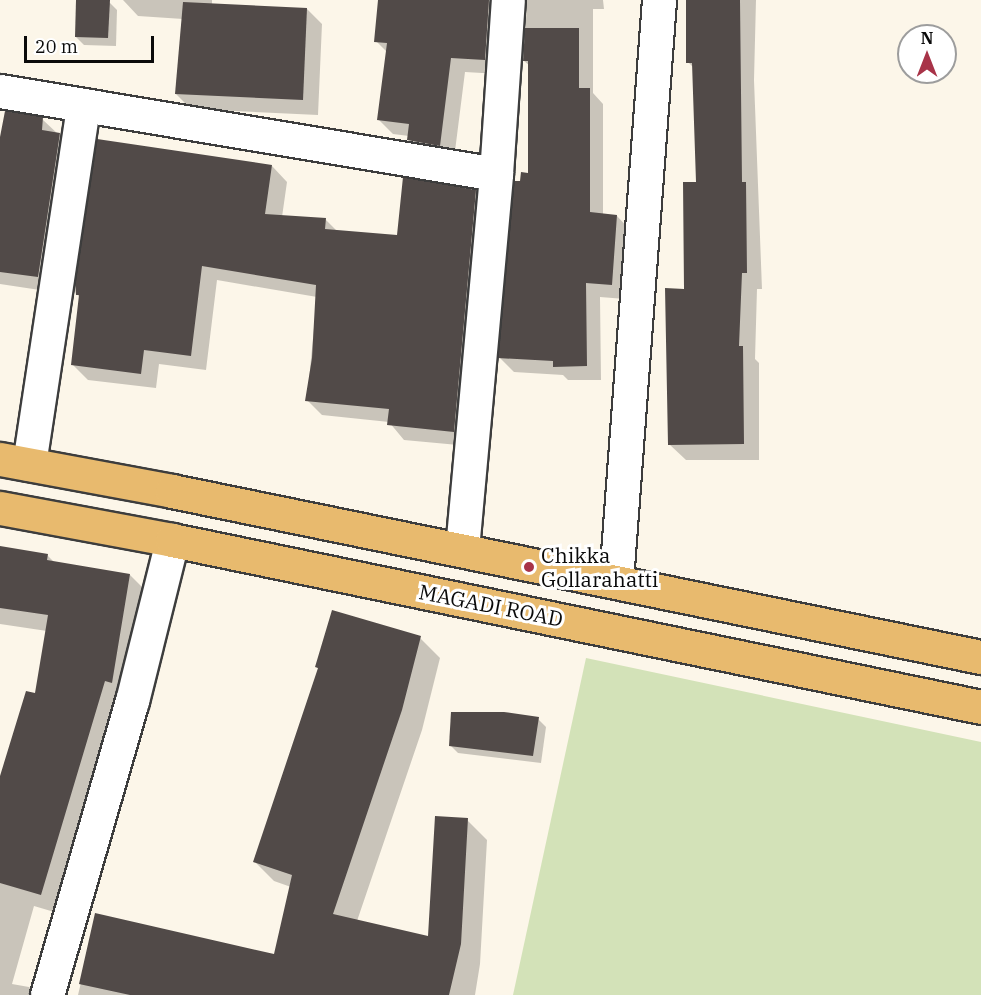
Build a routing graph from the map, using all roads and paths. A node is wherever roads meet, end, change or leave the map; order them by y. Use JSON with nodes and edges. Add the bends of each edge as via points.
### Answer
{"nodes":[{"id":1,"x":508,"y":0,"type":"edge"},
{"id":2,"x":659,"y":0,"type":"edge"},
{"id":3,"x":0,"y":91,"type":"edge"},
{"id":4,"x":83,"y":105,"type":"junction"},
{"id":5,"x":496,"y":174,"type":"junction"},
{"id":6,"x":15,"y":462,"type":"edge"},
{"id":7,"x":0,"y":508,"type":"edge"},
{"id":8,"x":171,"y":540,"type":"junction"},
{"id":9,"x":462,"y":549,"type":"junction"},
{"id":10,"x":616,"y":580,"type":"junction"},
{"id":11,"x":981,"y":657,"type":"edge"},
{"id":12,"x":981,"y":707,"type":"edge"},
{"id":13,"x":47,"y":995,"type":"edge"}],
"edges":[{"from":1,"to":5,"type":"street"},
{"from":2,"to":10,"type":"street"},
{"from":3,"to":4,"type":"street"},
{"from":4,"to":5,"type":"street"},
{"from":4,"to":6,"type":"street"},
{"from":5,"to":9,"type":"street"},
{"from":6,"to":9,"type":"main road"},
{"from":7,"to":8,"type":"main road","name":"MAGADI ROAD"},
{"from":8,"to":12,"type":"main road","name":"MAGADI ROAD"},
{"from":8,"to":13,"type":"street","via":[[132,701]]},
{"from":9,"to":10,"type":"main road"},
{"from":10,"to":11,"type":"main road"}]}
